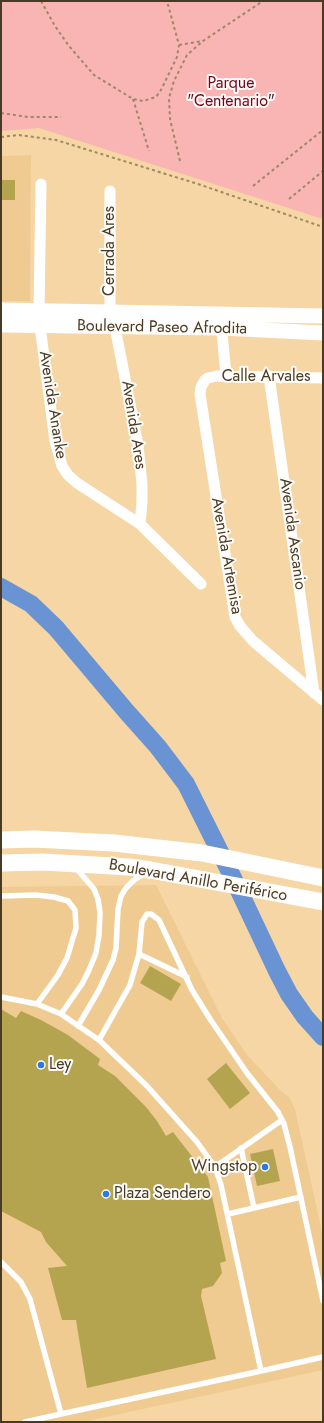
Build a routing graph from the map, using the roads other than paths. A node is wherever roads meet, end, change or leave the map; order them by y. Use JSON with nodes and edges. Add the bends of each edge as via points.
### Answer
{"nodes":[{"id":1,"x":41,"y":184,"type":"dead end"},
{"id":2,"x":110,"y":191,"type":"dead end"},
{"id":3,"x":1,"y":310,"type":"edge"},
{"id":4,"x":39,"y":310,"type":"junction"},
{"id":5,"x":110,"y":312,"type":"junction"},
{"id":6,"x":323,"y":316,"type":"edge"},
{"id":7,"x":221,"y":321,"type":"junction"},
{"id":8,"x":1,"y":325,"type":"edge"},
{"id":9,"x":40,"y":326,"type":"junction"},
{"id":10,"x":115,"y":328,"type":"junction"},
{"id":11,"x":323,"y":333,"type":"edge"},
{"id":12,"x":226,"y":375,"type":"junction"},
{"id":13,"x":269,"y":376,"type":"junction"},
{"id":14,"x":208,"y":378,"type":"joint"},
{"id":15,"x":323,"y":378,"type":"edge"},
{"id":16,"x":140,"y":524,"type":"junction"},
{"id":17,"x":201,"y":584,"type":"dead end"},
{"id":18,"x":319,"y":696,"type":"edge"},
{"id":19,"x":1,"y":840,"type":"edge"},
{"id":20,"x":1,"y":863,"type":"edge"},
{"id":21,"x":71,"y":863,"type":"junction"},
{"id":22,"x":151,"y":870,"type":"junction"},
{"id":23,"x":323,"y":878,"type":"edge"},
{"id":24,"x":1,"y":896,"type":"edge"},
{"id":25,"x":323,"y":902,"type":"edge"},
{"id":26,"x":139,"y":954,"type":"junction"},
{"id":27,"x":187,"y":977,"type":"junction"},
{"id":28,"x":1,"y":997,"type":"edge"},
{"id":29,"x":37,"y":1004,"type":"junction"},
{"id":30,"x":61,"y":1014,"type":"junction"},
{"id":31,"x":78,"y":1026,"type":"junction"},
{"id":32,"x":99,"y":1040,"type":"junction"},
{"id":33,"x":282,"y":1120,"type":"junction"},
{"id":34,"x":241,"y":1148,"type":"junction"},
{"id":35,"x":215,"y":1166,"type":"junction"},
{"id":36,"x":301,"y":1197,"type":"junction"},
{"id":37,"x":254,"y":1208,"type":"junction"},
{"id":38,"x":228,"y":1214,"type":"junction"},
{"id":39,"x":1,"y":1262,"type":"edge"},
{"id":40,"x":323,"y":1301,"type":"edge"},
{"id":41,"x":323,"y":1357,"type":"edge"},
{"id":42,"x":261,"y":1371,"type":"junction"},
{"id":43,"x":61,"y":1414,"type":"junction"},
{"id":44,"x":25,"y":1422,"type":"edge"}],
"edges":[{"from":1,"to":4,"type":"street","name":"Avenida Ananke"},
{"from":2,"to":5,"type":"street","name":"Cerrada Ares"},
{"from":3,"to":4,"type":"street","name":"Boulevard Paseo Afrodita"},
{"from":4,"to":5,"type":"street","name":"Boulevard Paseo Afrodita"},
{"from":4,"to":9,"type":"street","name":"Avenida Ananke"},
{"from":5,"to":7,"type":"street","name":"Boulevard Paseo Afrodita"},
{"from":6,"to":7,"type":"street","name":"Boulevard Paseo Afrodita"},
{"from":7,"to":10,"type":"street","name":"Boulevard Paseo Afrodita"},
{"from":7,"to":11,"type":"street","name":"Boulevard Paseo Afrodita"},
{"from":7,"to":12,"type":"street"},
{"from":8,"to":9,"type":"street","name":"Boulevard Paseo Afrodita"},
{"from":9,"to":10,"type":"street","name":"Boulevard Paseo Afrodita"},
{"from":9,"to":16,"type":"street","name":"Avenida Ananke","via":[[55,441],[64,471],[77,483]]},
{"from":10,"to":16,"type":"street","name":"Avenida Ares","via":[[138,445],[142,484]]},
{"from":12,"to":13,"type":"street","name":"Calle Arvales"},
{"from":12,"to":14,"type":"street","name":"Calle Arvales"},
{"from":13,"to":15,"type":"street","name":"Calle Arvales"},
{"from":13,"to":18,"type":"street","name":"Avenida Ascanio"},
{"from":14,"to":18,"type":"street","name":"Avenida Artemisa","via":[[203,383],[200,394],[235,617],[253,641]]},
{"from":16,"to":17,"type":"street","name":"Avenida Ananke"},
{"from":19,"to":23,"type":"main road","name":"Boulevard Anillo Periférico","via":[[114,843],[202,853]]},
{"from":20,"to":21,"type":"main road","name":"Boulevard Anillo Periférico"},
{"from":21,"to":22,"type":"main road","name":"Boulevard Anillo Periférico"},
{"from":21,"to":30,"type":"lane","via":[[94,889],[98,899],[99,935],[96,953],[89,970]]},
{"from":22,"to":25,"type":"main road","name":"Boulevard Anillo Periférico"},
{"from":22,"to":31,"type":"lane","via":[[134,880],[121,896],[113,960]]},
{"from":24,"to":29,"type":"lane","via":[[54,897],[68,901],[76,910],[76,928],[67,958]]},
{"from":26,"to":27,"type":"lane"},
{"from":26,"to":27,"type":"lane","via":[[142,922],[147,914],[151,914],[159,920]]},
{"from":26,"to":32,"type":"lane","via":[[130,985]]},
{"from":27,"to":33,"type":"lane","via":[[210,1019]]},
{"from":28,"to":29,"type":"lane"},
{"from":29,"to":30,"type":"lane"},
{"from":30,"to":31,"type":"lane"},
{"from":31,"to":32,"type":"lane"},
{"from":32,"to":35,"type":"lane","via":[[147,1086]]},
{"from":33,"to":34,"type":"lane"},
{"from":33,"to":36,"type":"lane"},
{"from":34,"to":35,"type":"lane"},
{"from":34,"to":37,"type":"lane"},
{"from":35,"to":38,"type":"lane"},
{"from":36,"to":37,"type":"lane"},
{"from":36,"to":40,"type":"lane"},
{"from":37,"to":38,"type":"lane"},
{"from":38,"to":42,"type":"lane"},
{"from":39,"to":43,"type":"lane","via":[[21,1282],[30,1299]]},
{"from":41,"to":42,"type":"lane"},
{"from":42,"to":43,"type":"lane"},
{"from":43,"to":44,"type":"lane"}]}
